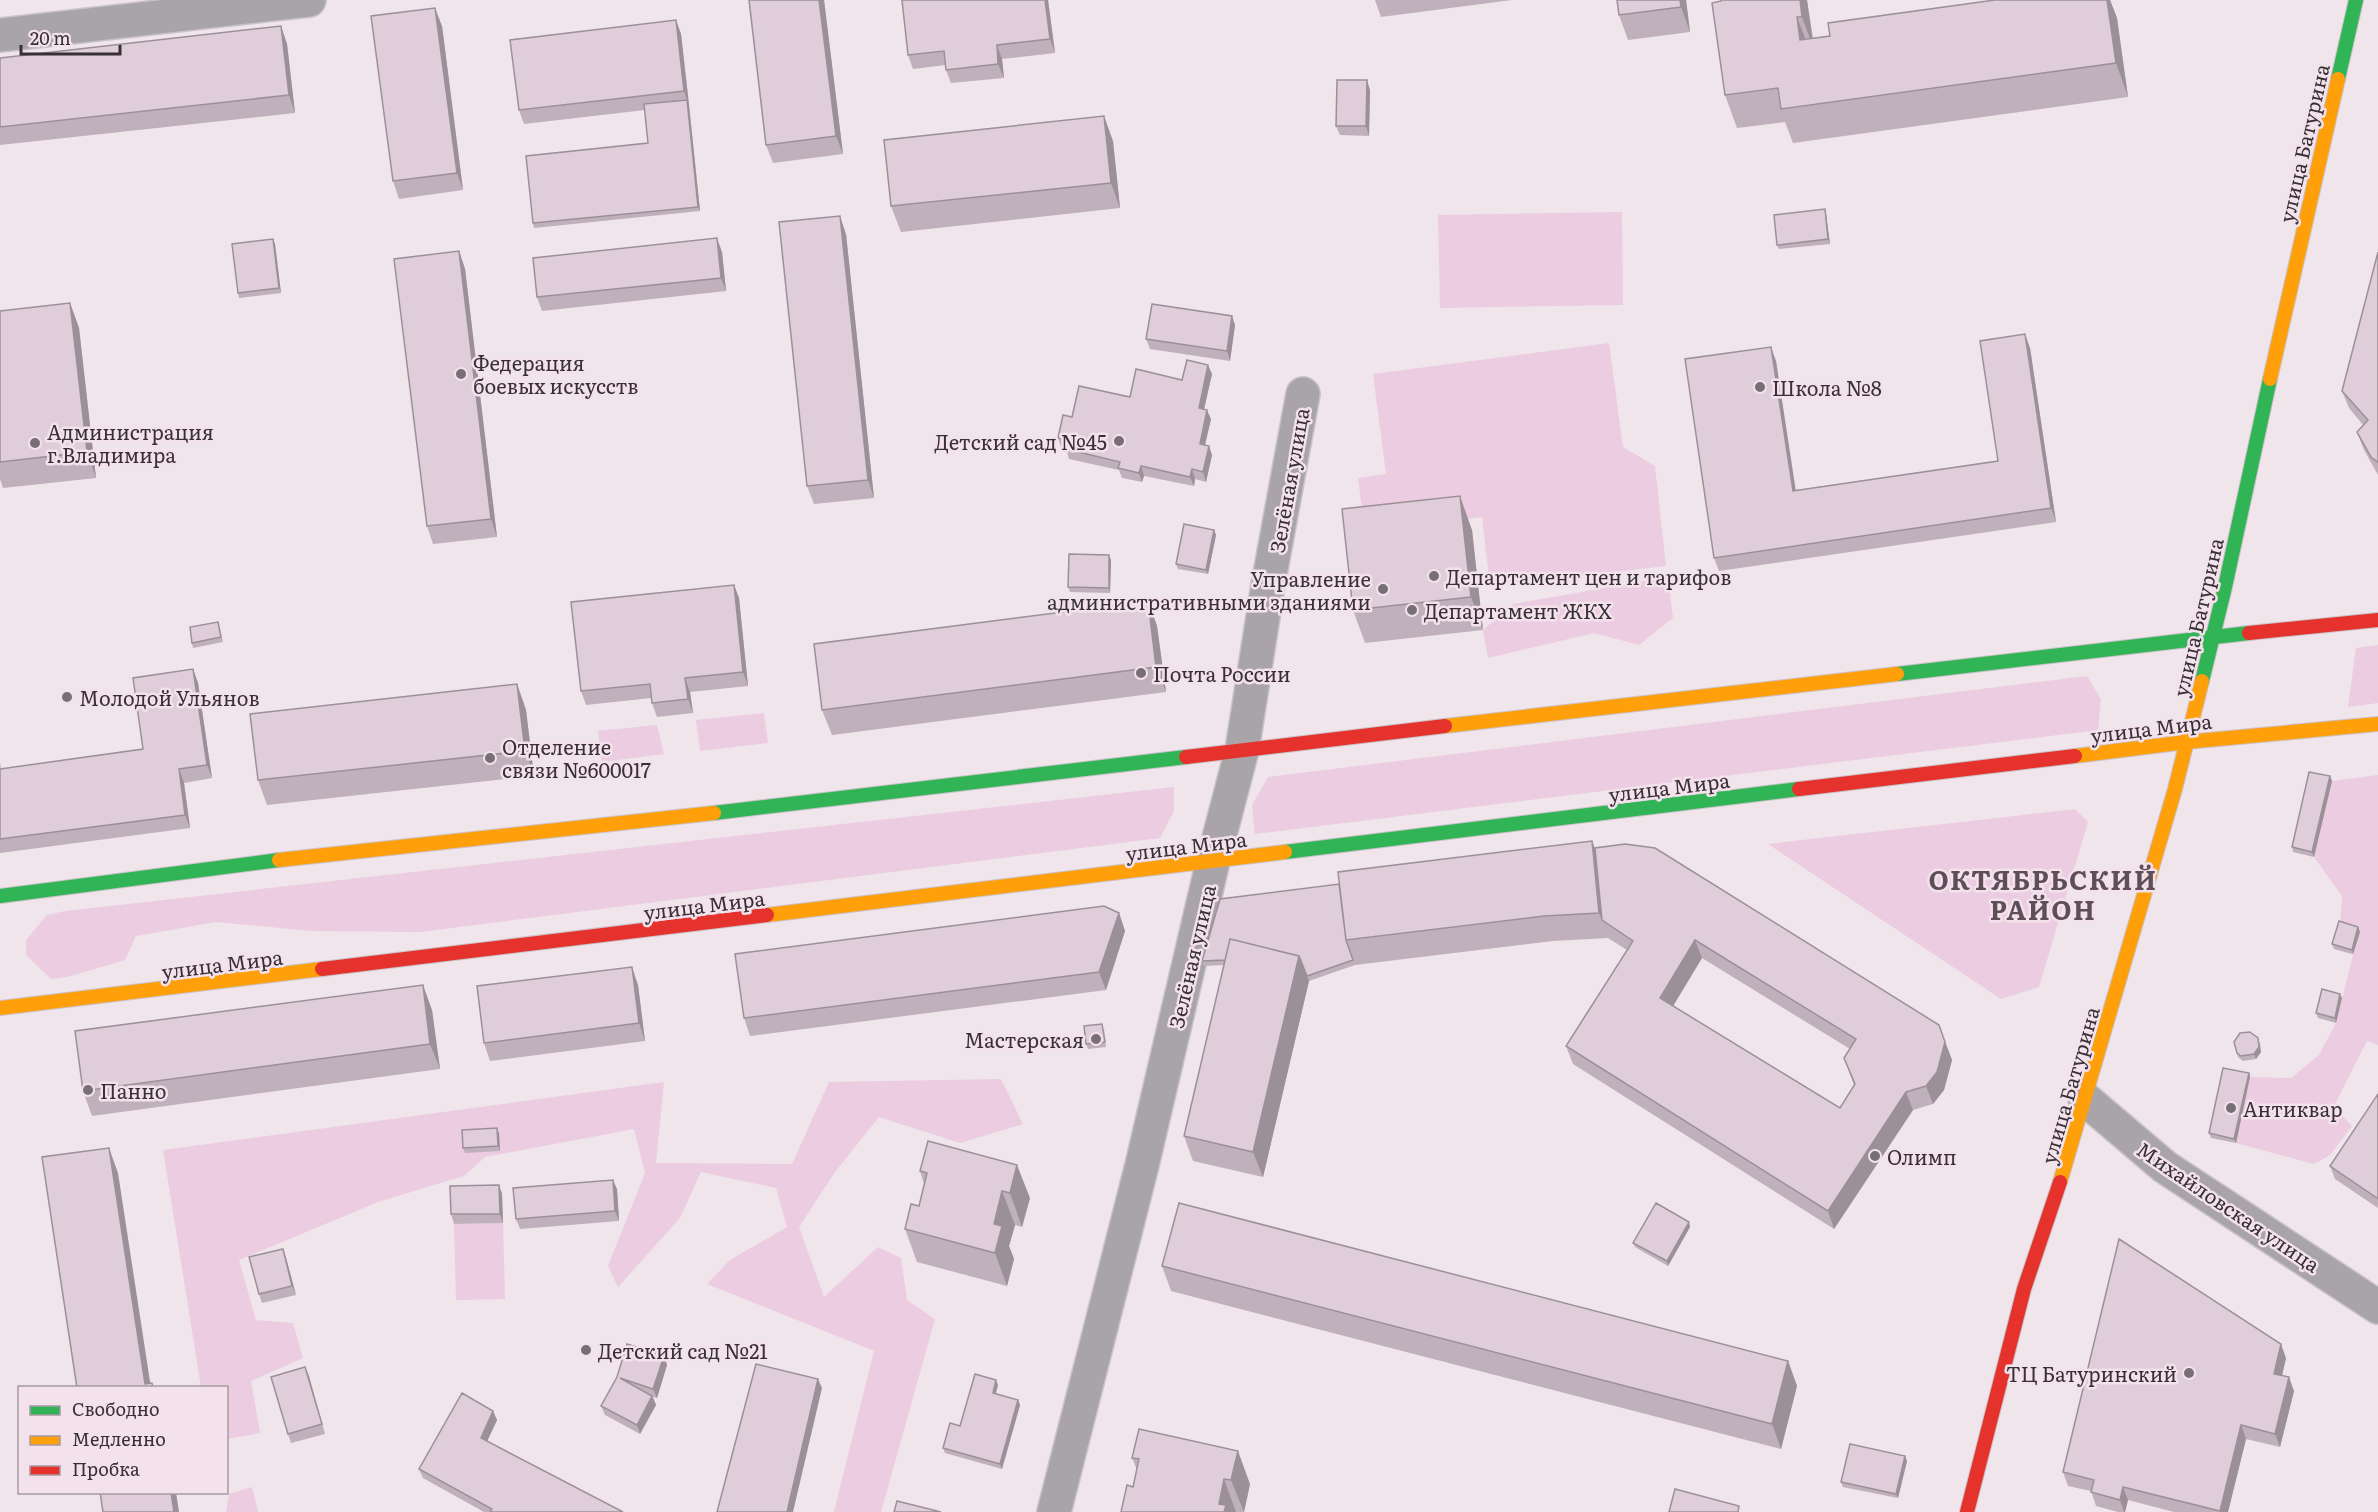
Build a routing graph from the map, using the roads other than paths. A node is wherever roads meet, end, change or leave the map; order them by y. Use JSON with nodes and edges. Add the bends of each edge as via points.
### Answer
{"nodes":[{"id":1,"x":309,"y":0,"type":"edge"},
{"id":2,"x":2356,"y":0,"type":"edge"},
{"id":3,"x":255,"y":3,"type":"edge"},
{"id":4,"x":0,"y":35,"type":"edge"},
{"id":5,"x":1303,"y":394,"type":"dead end"},
{"id":6,"x":2378,"y":620,"type":"edge"},
{"id":7,"x":2213,"y":637,"type":"junction"},
{"id":8,"x":2378,"y":724,"type":"edge"},
{"id":9,"x":2186,"y":742,"type":"junction"},
{"id":10,"x":1242,"y":750,"type":"junction"},
{"id":11,"x":1213,"y":861,"type":"junction"},
{"id":12,"x":0,"y":896,"type":"edge"},
{"id":13,"x":0,"y":1008,"type":"edge"},
{"id":14,"x":2085,"y":1100,"type":"junction"},
{"id":15,"x":2378,"y":1307,"type":"edge"},
{"id":16,"x":1054,"y":1512,"type":"edge"},
{"id":17,"x":1966,"y":1512,"type":"edge"}],
"edges":[{"from":1,"to":3,"type":"street"},
{"from":2,"to":7,"type":"main road","name":"улица Батурина"},
{"from":3,"to":4,"type":"street"},
{"from":5,"to":10,"type":"street","name":"Зелёная улица"},
{"from":6,"to":7,"type":"main road"},
{"from":7,"to":9,"type":"main road","name":"улица Батурина"},
{"from":7,"to":10,"type":"main road"},
{"from":8,"to":9,"type":"main road","name":"улица Мира"},
{"from":9,"to":11,"type":"main road","name":"улица Мира"},
{"from":9,"to":14,"type":"main road","name":"улица Батурина"},
{"from":10,"to":11,"type":"street","name":"Зелёная улица"},
{"from":10,"to":12,"type":"main road","via":[[691,816],[242,864]]},
{"from":11,"to":13,"type":"main road","name":"улица Мира"},
{"from":11,"to":16,"type":"street","name":"Зелёная улица","via":[[1142,1165]]},
{"from":14,"to":15,"type":"street","name":"Михайловская улица","via":[[2165,1167]]},
{"from":14,"to":17,"type":"main road","name":"улица Батурина","via":[[2024,1289]]}]}
